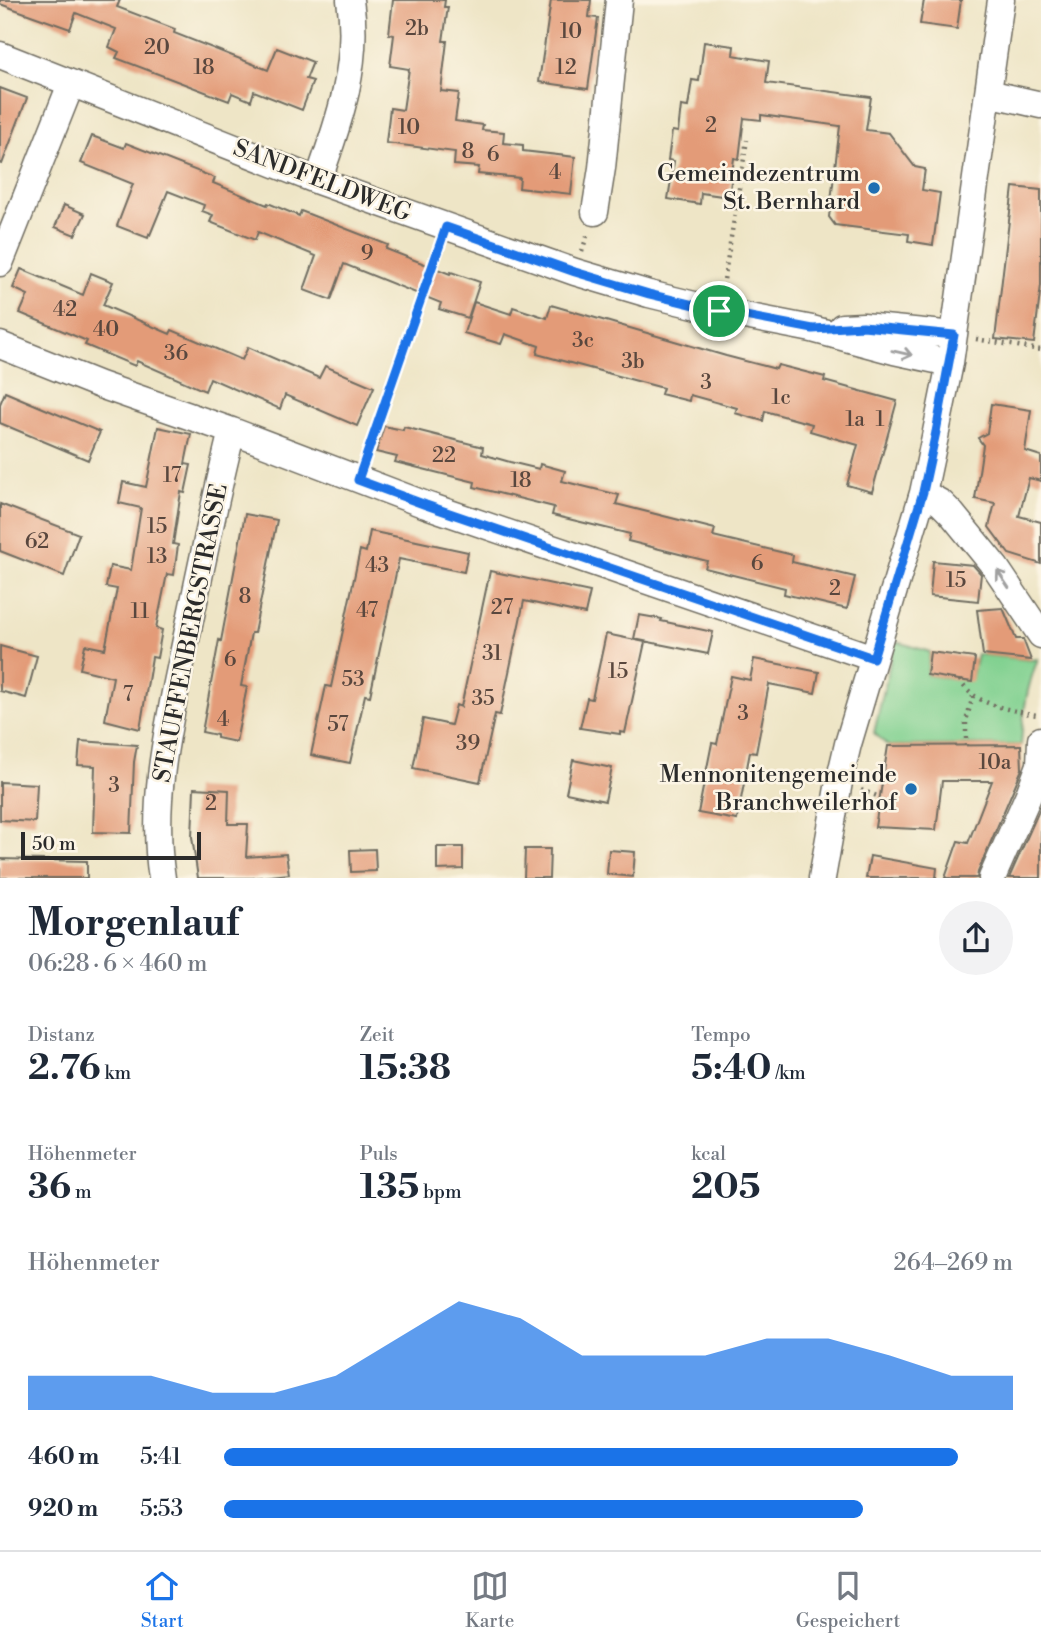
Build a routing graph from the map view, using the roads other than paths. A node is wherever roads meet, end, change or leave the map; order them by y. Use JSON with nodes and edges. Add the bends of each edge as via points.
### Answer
{"nodes":[{"id":1,"x":350,"y":0,"type":"edge"},
{"id":2,"x":619,"y":0,"type":"edge"},
{"id":3,"x":1001,"y":0,"type":"edge"},
{"id":4,"x":0,"y":55,"type":"edge"},
{"id":5,"x":71,"y":84,"type":"junction"},
{"id":6,"x":988,"y":93,"type":"junction"},
{"id":7,"x":1041,"y":105,"type":"edge"},
{"id":8,"x":318,"y":181,"type":"junction"},
{"id":9,"x":595,"y":212,"type":"road end"},
{"id":10,"x":0,"y":263,"type":"edge"},
{"id":11,"x":813,"y":329,"type":"junction"},
{"id":12,"x":954,"y":335,"type":"junction"},
{"id":13,"x":0,"y":345,"type":"edge"},
{"id":14,"x":950,"y":363,"type":"junction"},
{"id":15,"x":232,"y":431,"type":"junction"},
{"id":16,"x":923,"y":492,"type":"junction"},
{"id":17,"x":1041,"y":635,"type":"edge"},
{"id":18,"x":873,"y":658,"type":"junction"},
{"id":19,"x":1041,"y":740,"type":"edge"},
{"id":20,"x":162,"y":878,"type":"edge"},
{"id":21,"x":822,"y":878,"type":"edge"},
{"id":22,"x":992,"y":878,"type":"edge"}],
"edges":[{"from":1,"to":8,"type":"street","via":[[352,61],[341,114]]},
{"from":2,"to":9,"type":"street"},
{"from":3,"to":6,"type":"street"},
{"from":4,"to":5,"type":"street","name":"SANDFELDWEG"},
{"from":5,"to":8,"type":"street","name":"SANDFELDWEG"},
{"from":5,"to":10,"type":"street"},
{"from":6,"to":7,"type":"street"},
{"from":6,"to":12,"type":"street"},
{"from":8,"to":11,"type":"street","name":"SANDFELDWEG","via":[[575,272],[719,311]]},
{"from":11,"to":12,"type":"street","name":"SANDFELDWEG","via":[[863,326]]},
{"from":11,"to":14,"type":"street","name":"SANDFELDWEG","one_way":true},
{"from":12,"to":14,"type":"street"},
{"from":13,"to":15,"type":"street"},
{"from":14,"to":16,"type":"street"},
{"from":15,"to":18,"type":"street","via":[[426,505]]},
{"from":15,"to":20,"type":"street","name":"STAUFFENBERGSTRASSE","via":[[171,713],[159,800]]},
{"from":17,"to":16,"type":"street","one_way":true,"via":[[952,514]]},
{"from":16,"to":18,"type":"street"},
{"from":18,"to":21,"type":"street","via":[[839,782]]},
{"from":19,"to":22,"type":"street","via":[[1040,765]]}]}
